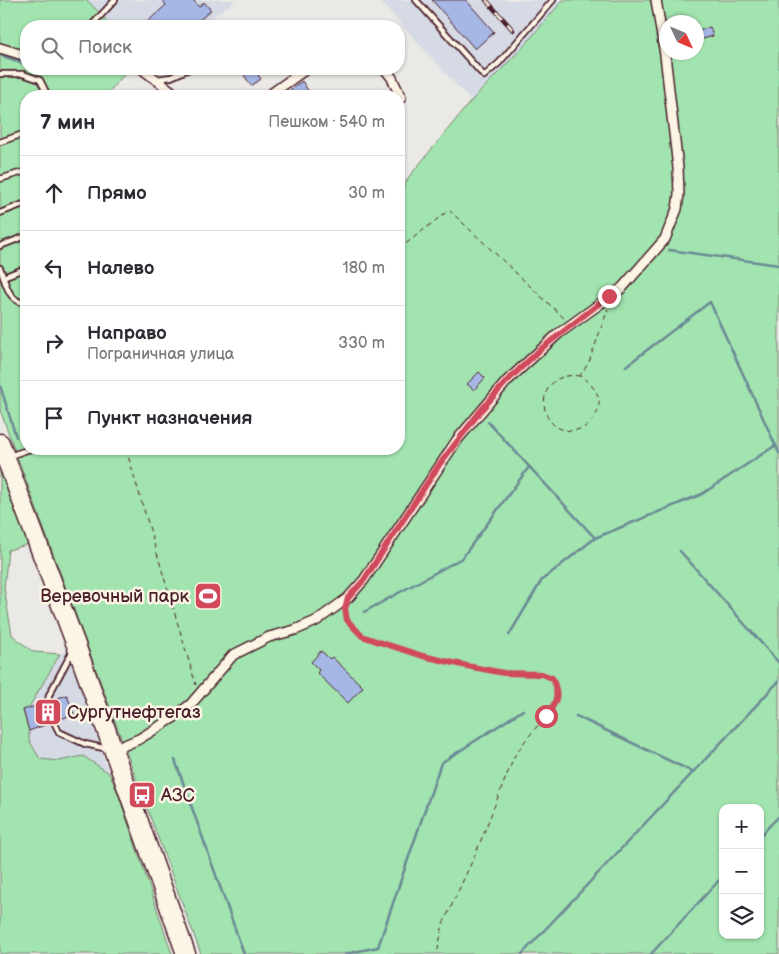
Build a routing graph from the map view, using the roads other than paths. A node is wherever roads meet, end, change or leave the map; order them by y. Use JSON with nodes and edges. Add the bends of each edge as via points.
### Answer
{"nodes":[{"id":1,"x":115,"y":0,"type":"edge"},
{"id":2,"x":416,"y":0,"type":"edge"},
{"id":3,"x":553,"y":0,"type":"edge"},
{"id":4,"x":656,"y":0,"type":"edge"},
{"id":5,"x":97,"y":20,"type":"edge"},
{"id":6,"x":0,"y":48,"type":"edge"},
{"id":7,"x":20,"y":54,"type":"edge"},
{"id":8,"x":0,"y":74,"type":"edge"},
{"id":9,"x":20,"y":74,"type":"edge"},
{"id":10,"x":26,"y":75,"type":"edge"},
{"id":11,"x":151,"y":75,"type":"edge"},
{"id":12,"x":176,"y":75,"type":"edge"},
{"id":13,"x":298,"y":75,"type":"edge"},
{"id":14,"x":389,"y":75,"type":"edge"},
{"id":15,"x":157,"y":79,"type":"junction"},
{"id":16,"x":45,"y":90,"type":"edge"},
{"id":17,"x":171,"y":90,"type":"edge"},
{"id":18,"x":276,"y":90,"type":"edge"},
{"id":19,"x":398,"y":90,"type":"edge"},
{"id":20,"x":20,"y":135,"type":"edge"},
{"id":21,"x":0,"y":142,"type":"edge"},
{"id":22,"x":20,"y":173,"type":"edge"},
{"id":23,"x":0,"y":179,"type":"edge"},
{"id":24,"x":20,"y":205,"type":"edge"},
{"id":25,"x":0,"y":212,"type":"edge"},
{"id":26,"x":20,"y":238,"type":"edge"},
{"id":27,"x":0,"y":246,"type":"edge"},
{"id":28,"x":0,"y":268,"type":"edge"},
{"id":29,"x":20,"y":270,"type":"edge"},
{"id":30,"x":3,"y":277,"type":"junction"},
{"id":31,"x":20,"y":302,"type":"edge"},
{"id":32,"x":20,"y":449,"type":"edge"},
{"id":33,"x":3,"y":450,"type":"edge"},
{"id":34,"x":76,"y":645,"type":"junction"},
{"id":35,"x":48,"y":702,"type":"dead end"},
{"id":36,"x":54,"y":722,"type":"dead end"},
{"id":37,"x":113,"y":750,"type":"junction"},
{"id":38,"x":186,"y":954,"type":"edge"}],
"edges":[{"from":1,"to":5,"type":"lane"},
{"from":2,"to":3,"type":"lane","via":[[484,76]]},
{"from":4,"to":37,"type":"street","via":[[679,194],[677,209],[665,239],[622,288],[571,324],[507,381],[439,465],[364,580],[348,598],[316,621],[269,637],[233,655],[185,709],[155,730]]},
{"from":6,"to":7,"type":"street"},
{"from":8,"to":9,"type":"lane"},
{"from":10,"to":16,"type":"lane","via":[[40,80]]},
{"from":11,"to":15,"type":"street"},
{"from":12,"to":15,"type":"lane"},
{"from":13,"to":18,"type":"street"},
{"from":14,"to":19,"type":"street"},
{"from":15,"to":17,"type":"street"},
{"from":20,"to":21,"type":"lane"},
{"from":22,"to":23,"type":"lane"},
{"from":24,"to":25,"type":"lane"},
{"from":26,"to":27,"type":"lane"},
{"from":28,"to":30,"type":"lane"},
{"from":29,"to":30,"type":"lane"},
{"from":30,"to":31,"type":"lane","via":[[11,298]]},
{"from":32,"to":33,"type":"lane"},
{"from":33,"to":34,"type":"highway"},
{"from":34,"to":35,"type":"lane"},
{"from":34,"to":37,"type":"highway"},
{"from":36,"to":37,"type":"lane","via":[[59,732],[85,744]]},
{"from":37,"to":38,"type":"highway"}]}
